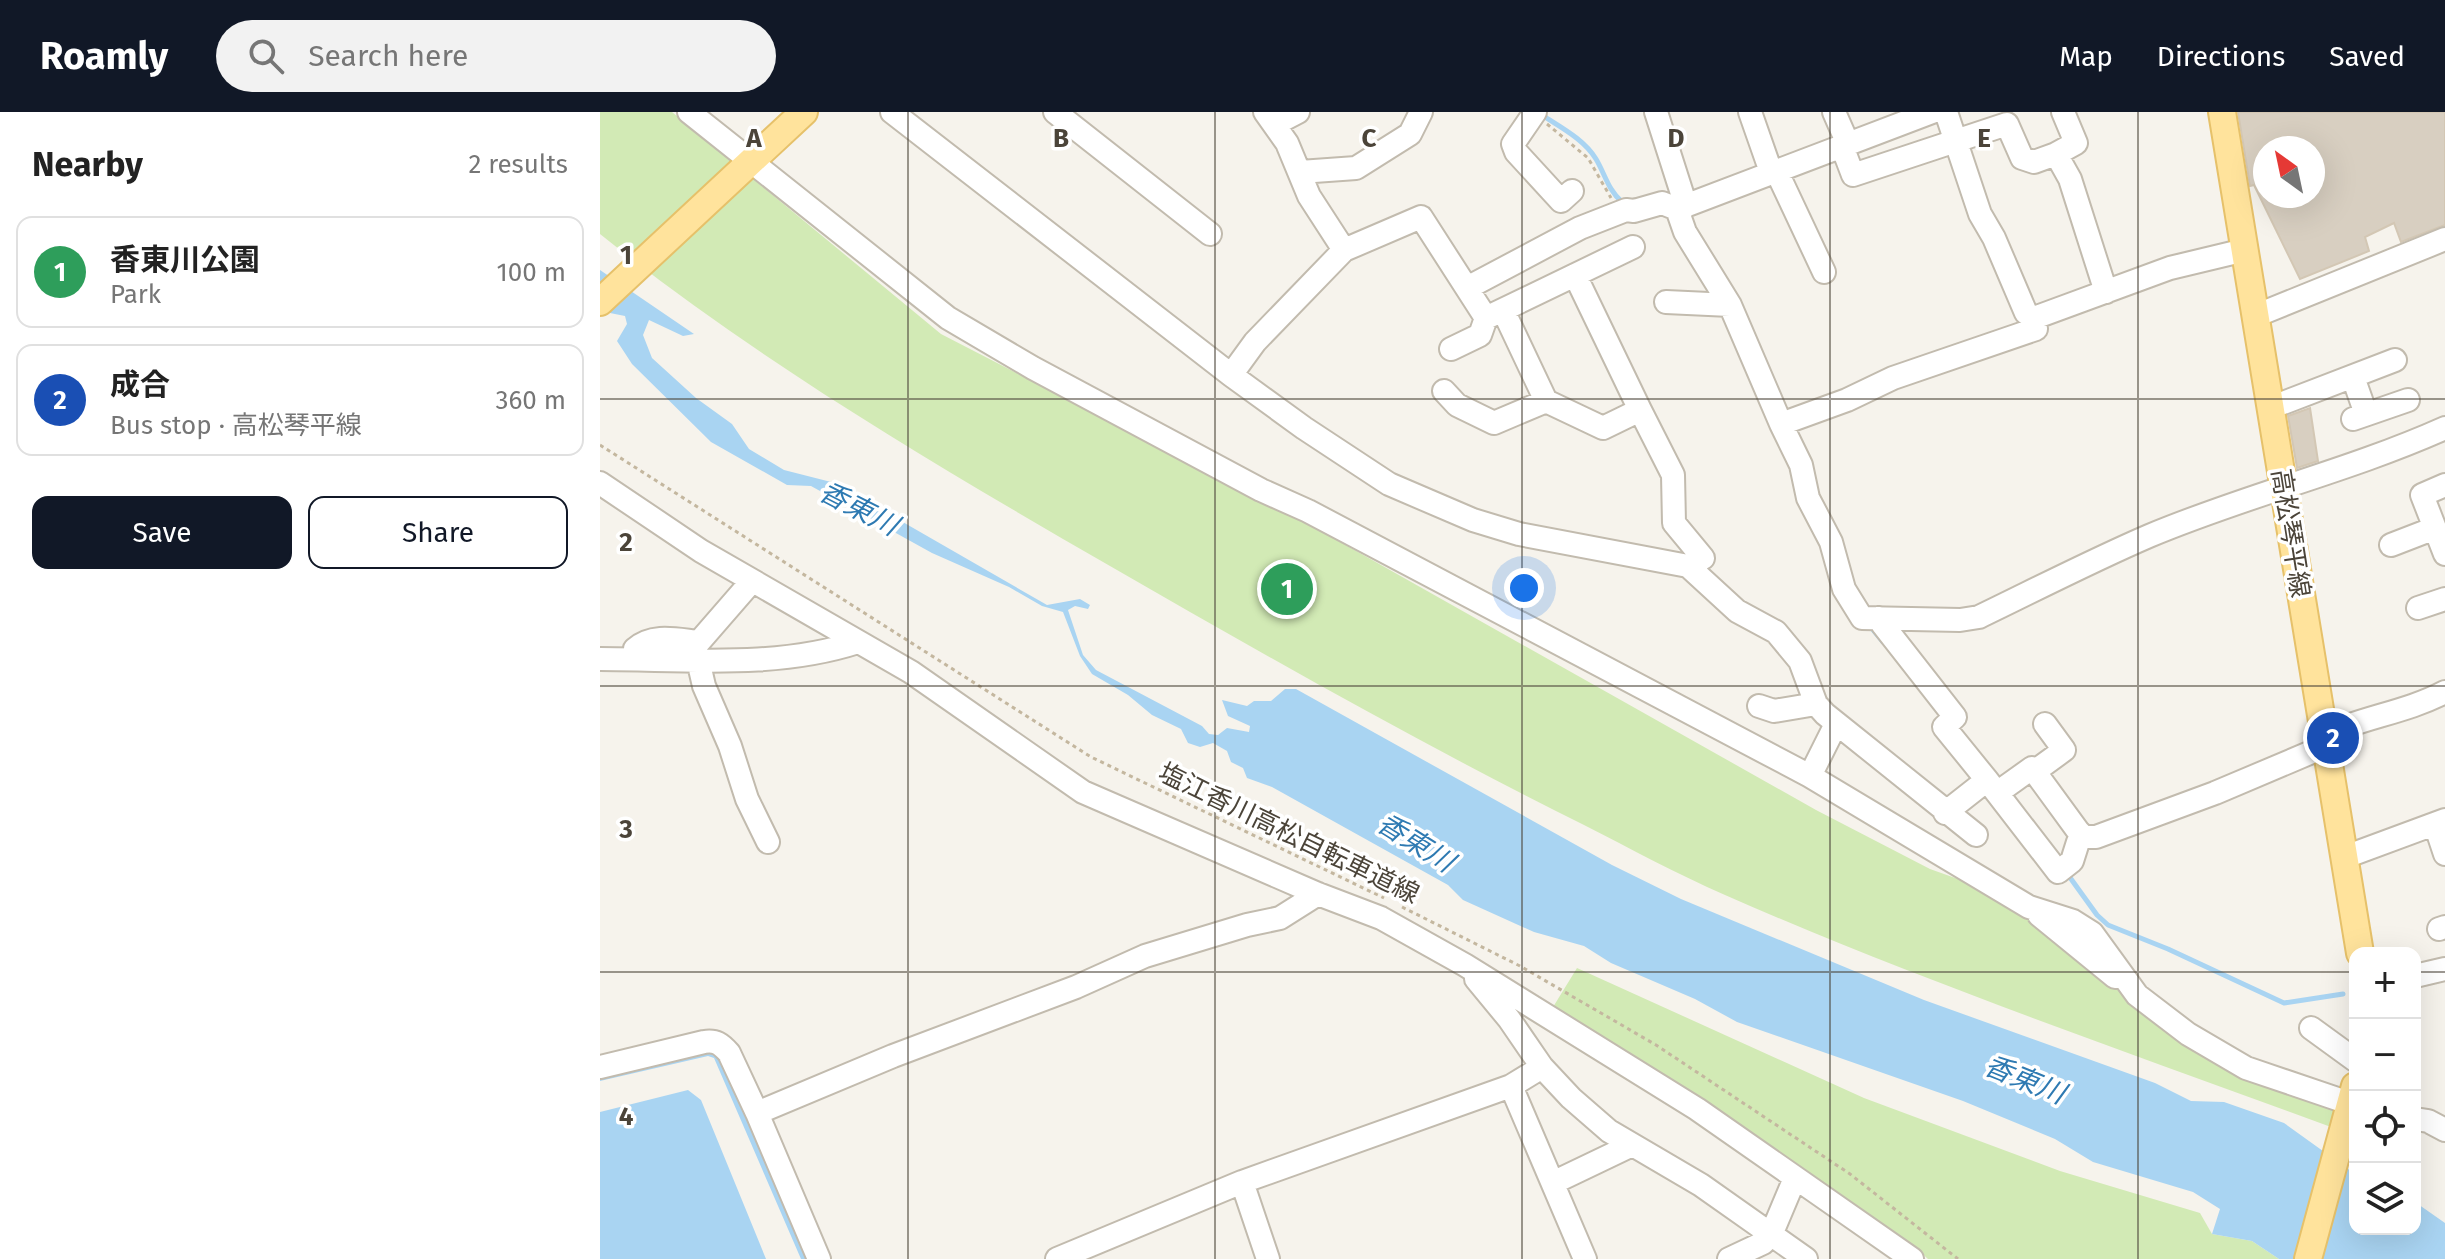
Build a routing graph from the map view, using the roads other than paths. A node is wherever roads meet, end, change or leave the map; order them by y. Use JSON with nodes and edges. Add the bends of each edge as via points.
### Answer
{"nodes":[{"id":1,"x":689,"y":112,"type":"edge"},
{"id":2,"x":804,"y":112,"type":"edge"},
{"id":3,"x":892,"y":112,"type":"edge"},
{"id":4,"x":1055,"y":112,"type":"edge"},
{"id":5,"x":1298,"y":112,"type":"edge"},
{"id":6,"x":1421,"y":112,"type":"edge"},
{"id":7,"x":1656,"y":112,"type":"edge"},
{"id":8,"x":1750,"y":112,"type":"edge"},
{"id":9,"x":1834,"y":112,"type":"edge"},
{"id":10,"x":1932,"y":112,"type":"edge"},
{"id":11,"x":1946,"y":112,"type":"edge"},
{"id":12,"x":2063,"y":112,"type":"edge"},
{"id":13,"x":2222,"y":112,"type":"edge"},
{"id":14,"x":1534,"y":113,"type":"edge"},
{"id":15,"x":1270,"y":118,"type":"edge"},
{"id":16,"x":1955,"y":142,"type":"junction"},
{"id":17,"x":1845,"y":145,"type":"junction"},
{"id":18,"x":2056,"y":154,"type":"junction"},
{"id":19,"x":747,"y":164,"type":"junction"},
{"id":20,"x":1774,"y":171,"type":"junction"},
{"id":21,"x":1300,"y":172,"type":"junction"},
{"id":22,"x":1572,"y":191,"type":"dead end"},
{"id":23,"x":1682,"y":208,"type":"junction"},
{"id":24,"x":1210,"y":234,"type":"dead end"},
{"id":25,"x":2445,"y":239,"type":"edge"},
{"id":26,"x":1633,"y":247,"type":"dead end"},
{"id":27,"x":1344,"y":250,"type":"junction"},
{"id":28,"x":2245,"y":250,"type":"junction"},
{"id":29,"x":1824,"y":272,"type":"dead end"},
{"id":30,"x":1575,"y":275,"type":"junction"},
{"id":31,"x":1467,"y":288,"type":"junction"},
{"id":32,"x":2106,"y":292,"type":"junction"},
{"id":33,"x":600,"y":302,"type":"edge"},
{"id":34,"x":1666,"y":302,"type":"dead end"},
{"id":35,"x":1730,"y":305,"type":"junction"},
{"id":36,"x":1494,"y":314,"type":"junction"},
{"id":37,"x":2255,"y":316,"type":"junction"},
{"id":38,"x":2034,"y":318,"type":"junction"},
{"id":39,"x":1451,"y":349,"type":"dead end"},
{"id":40,"x":2395,"y":360,"type":"dead end"},
{"id":41,"x":1231,"y":375,"type":"junction"},
{"id":42,"x":2353,"y":377,"type":"junction"},
{"id":43,"x":1444,"y":391,"type":"dead end"},
{"id":44,"x":2408,"y":400,"type":"dead end"},
{"id":45,"x":1546,"y":401,"type":"junction"},
{"id":46,"x":2270,"y":408,"type":"junction"},
{"id":47,"x":1640,"y":410,"type":"junction"},
{"id":48,"x":1785,"y":423,"type":"junction"},
{"id":49,"x":2445,"y":428,"type":"edge"},
{"id":50,"x":600,"y":483,"type":"edge"},
{"id":51,"x":2283,"y":485,"type":"junction"},
{"id":52,"x":2445,"y":485,"type":"edge"},
{"id":53,"x":2435,"y":528,"type":"junction"},
{"id":54,"x":2391,"y":545,"type":"dead end"},
{"id":55,"x":2445,"y":554,"type":"edge"},
{"id":56,"x":1703,"y":558,"type":"dead end"},
{"id":57,"x":752,"y":581,"type":"junction"},
{"id":58,"x":2445,"y":599,"type":"edge"},
{"id":59,"x":2418,"y":608,"type":"dead end"},
{"id":60,"x":1870,"y":618,"type":"junction"},
{"id":61,"x":858,"y":642,"type":"junction"},
{"id":62,"x":600,"y":659,"type":"edge"},
{"id":63,"x":637,"y":659,"type":"junction"},
{"id":64,"x":698,"y":660,"type":"junction"},
{"id":65,"x":2445,"y":692,"type":"edge"},
{"id":66,"x":1816,"y":704,"type":"junction"},
{"id":67,"x":1759,"y":706,"type":"dead end"},
{"id":68,"x":1836,"y":724,"type":"junction"},
{"id":69,"x":2045,"y":724,"type":"dead end"},
{"id":70,"x":2325,"y":740,"type":"junction"},
{"id":71,"x":2034,"y":772,"type":"junction"},
{"id":72,"x":1810,"y":776,"type":"junction"},
{"id":73,"x":1997,"y":788,"type":"junction"},
{"id":74,"x":1945,"y":813,"type":"junction"},
{"id":75,"x":2440,"y":822,"type":"edge"},
{"id":76,"x":1976,"y":835,"type":"dead end"},
{"id":77,"x":2084,"y":837,"type":"junction"},
{"id":78,"x":768,"y":842,"type":"dead end"},
{"id":79,"x":2445,"y":854,"type":"edge"},
{"id":80,"x":2345,"y":857,"type":"junction"},
{"id":81,"x":1318,"y":894,"type":"junction"},
{"id":82,"x":2359,"y":947,"type":"edge"},
{"id":83,"x":1465,"y":965,"type":"junction"},
{"id":84,"x":2445,"y":969,"type":"edge"},
{"id":85,"x":2421,"y":975,"type":"edge"},
{"id":86,"x":2311,"y":1028,"type":"dead end"},
{"id":87,"x":2349,"y":1056,"type":"edge"},
{"id":88,"x":600,"y":1067,"type":"edge"},
{"id":89,"x":1542,"y":1067,"type":"junction"},
{"id":90,"x":1511,"y":1086,"type":"junction"},
{"id":91,"x":2349,"y":1101,"type":"edge"},
{"id":92,"x":757,"y":1113,"type":"junction"},
{"id":93,"x":2349,"y":1113,"type":"edge"},
{"id":94,"x":2421,"y":1120,"type":"edge"},
{"id":95,"x":2445,"y":1130,"type":"edge"},
{"id":96,"x":1632,"y":1145,"type":"junction"},
{"id":97,"x":1795,"y":1178,"type":"junction"},
{"id":98,"x":1561,"y":1179,"type":"dead end"},
{"id":99,"x":1242,"y":1182,"type":"junction"},
{"id":100,"x":1771,"y":1235,"type":"junction"},
{"id":101,"x":819,"y":1259,"type":"edge"},
{"id":102,"x":1057,"y":1259,"type":"edge"},
{"id":103,"x":1268,"y":1259,"type":"edge"},
{"id":104,"x":1585,"y":1259,"type":"edge"},
{"id":105,"x":1729,"y":1259,"type":"edge"},
{"id":106,"x":1806,"y":1259,"type":"edge"},
{"id":107,"x":1912,"y":1259,"type":"edge"},
{"id":108,"x":2308,"y":1259,"type":"edge"}],
"edges":[{"from":1,"to":19,"type":"street"},
{"from":2,"to":19,"type":"main road"},
{"from":3,"to":41,"type":"street"},
{"from":4,"to":24,"type":"street"},
{"from":5,"to":15,"type":"street"},
{"from":6,"to":21,"type":"street","via":[[1410,134],[1356,168]]},
{"from":7,"to":23,"type":"street"},
{"from":8,"to":20,"type":"street"},
{"from":9,"to":17,"type":"street"},
{"from":10,"to":17,"type":"street"},
{"from":11,"to":16,"type":"street"},
{"from":12,"to":18,"type":"street","via":[[2076,143]]},
{"from":13,"to":28,"type":"main road","name":"高松琴平線"},
{"from":14,"to":22,"type":"street","via":[[1513,144],[1516,152],[1561,201]]},
{"from":15,"to":21,"type":"street"},
{"from":16,"to":17,"type":"street","via":[[1853,175]]},
{"from":16,"to":18,"type":"street","via":[[2007,124],[2022,158],[2034,162]]},
{"from":16,"to":38,"type":"street","via":[[1980,214],[2026,313]]},
{"from":17,"to":20,"type":"street"},
{"from":18,"to":32,"type":"street","via":[[2070,179]]},
{"from":19,"to":33,"type":"main road"},
{"from":19,"to":72,"type":"street","via":[[948,318],[1033,368]]},
{"from":20,"to":23,"type":"street"},
{"from":20,"to":29,"type":"street"},
{"from":21,"to":27,"type":"street"},
{"from":23,"to":31,"type":"street","via":[[1662,203],[1626,210],[1580,228]]},
{"from":23,"to":35,"type":"street","via":[[1685,232]]},
{"from":25,"to":37,"type":"street"},
{"from":26,"to":30,"type":"street"},
{"from":27,"to":31,"type":"street","via":[[1421,217]]},
{"from":27,"to":41,"type":"street","via":[[1255,342]]},
{"from":28,"to":32,"type":"street","via":[[2170,268]]},
{"from":28,"to":37,"type":"main road","name":"高松琴平線"},
{"from":30,"to":36,"type":"street"},
{"from":30,"to":47,"type":"street"},
{"from":31,"to":36,"type":"street"},
{"from":32,"to":38,"type":"street"},
{"from":34,"to":35,"type":"street"},
{"from":35,"to":48,"type":"street"},
{"from":36,"to":39,"type":"street","via":[[1480,335]]},
{"from":36,"to":45,"type":"street"},
{"from":37,"to":46,"type":"main road","name":"高松琴平線"},
{"from":38,"to":48,"type":"street","via":[[2036,329],[1893,378]]},
{"from":40,"to":42,"type":"street"},
{"from":41,"to":66,"type":"street","via":[[1360,466],[1427,502],[1519,534],[1688,566],[1737,611],[1784,640],[1800,661]]},
{"from":42,"to":44,"type":"street","via":[[2360,417]]},
{"from":42,"to":46,"type":"street"},
{"from":43,"to":45,"type":"street","via":[[1457,405],[1494,423]]},
{"from":45,"to":47,"type":"street","via":[[1603,428]]},
{"from":46,"to":51,"type":"main road","name":"高松琴平線"},
{"from":47,"to":56,"type":"street","via":[[1673,475],[1674,523]]},
{"from":48,"to":60,"type":"street","via":[[1844,589]]},
{"from":49,"to":51,"type":"street"},
{"from":50,"to":57,"type":"street"},
{"from":51,"to":60,"type":"street","via":[[2149,536],[1979,617]]},
{"from":51,"to":70,"type":"main road","name":"高松琴平線"},
{"from":52,"to":53,"type":"street","via":[[2422,495]]},
{"from":53,"to":54,"type":"street"},
{"from":53,"to":55,"type":"street"},
{"from":57,"to":61,"type":"street"},
{"from":57,"to":63,"type":"street","via":[[699,642],[643,642],[635,649]]},
{"from":58,"to":59,"type":"street"},
{"from":60,"to":73,"type":"street","via":[[1883,625],[1955,717],[1944,727]]},
{"from":61,"to":64,"type":"street","via":[[825,653]]},
{"from":61,"to":81,"type":"street","via":[[911,672],[1083,792]]},
{"from":62,"to":63,"type":"street"},
{"from":63,"to":64,"type":"street"},
{"from":64,"to":78,"type":"street","via":[[747,799]]},
{"from":65,"to":70,"type":"street","via":[[2414,707],[2347,725]]},
{"from":66,"to":67,"type":"street","via":[[1774,711]]},
{"from":66,"to":68,"type":"street"},
{"from":68,"to":72,"type":"street"},
{"from":68,"to":74,"type":"street"},
{"from":69,"to":71,"type":"street","via":[[2064,750]]},
{"from":70,"to":77,"type":"street","via":[[2121,830]]},
{"from":70,"to":80,"type":"main road","name":"高松琴平線"},
{"from":71,"to":73,"type":"street","via":[[2032,768]]},
{"from":71,"to":77,"type":"street"},
{"from":72,"to":91,"type":"street","via":[[2029,907],[2092,933],[2137,995],[2188,1034],[2246,1068]]},
{"from":73,"to":74,"type":"street"},
{"from":73,"to":77,"type":"street","via":[[2058,872],[2072,861]]},
{"from":74,"to":76,"type":"street"},
{"from":75,"to":79,"type":"street"},
{"from":75,"to":80,"type":"street"},
{"from":80,"to":82,"type":"main road","name":"高松琴平線"},
{"from":81,"to":83,"type":"street","via":[[1381,918]]},
{"from":81,"to":92,"type":"street","via":[[1280,918],[1145,956]]},
{"from":83,"to":89,"type":"street"},
{"from":83,"to":97,"type":"street","via":[[1697,1109]]},
{"from":84,"to":85,"type":"street"},
{"from":86,"to":87,"type":"street"},
{"from":88,"to":92,"type":"street","via":[[713,1041],[729,1053]]},
{"from":89,"to":90,"type":"street"},
{"from":89,"to":96,"type":"street","via":[[1609,1131]]},
{"from":90,"to":99,"type":"street"},
{"from":90,"to":104,"type":"street"},
{"from":92,"to":101,"type":"street"},
{"from":93,"to":108,"type":"main road"},
{"from":94,"to":95,"type":"street"},
{"from":96,"to":98,"type":"street"},
{"from":96,"to":100,"type":"street"},
{"from":97,"to":100,"type":"street"},
{"from":97,"to":107,"type":"street"},
{"from":99,"to":102,"type":"street"},
{"from":99,"to":103,"type":"street"},
{"from":100,"to":105,"type":"street"},
{"from":100,"to":106,"type":"street"}]}
